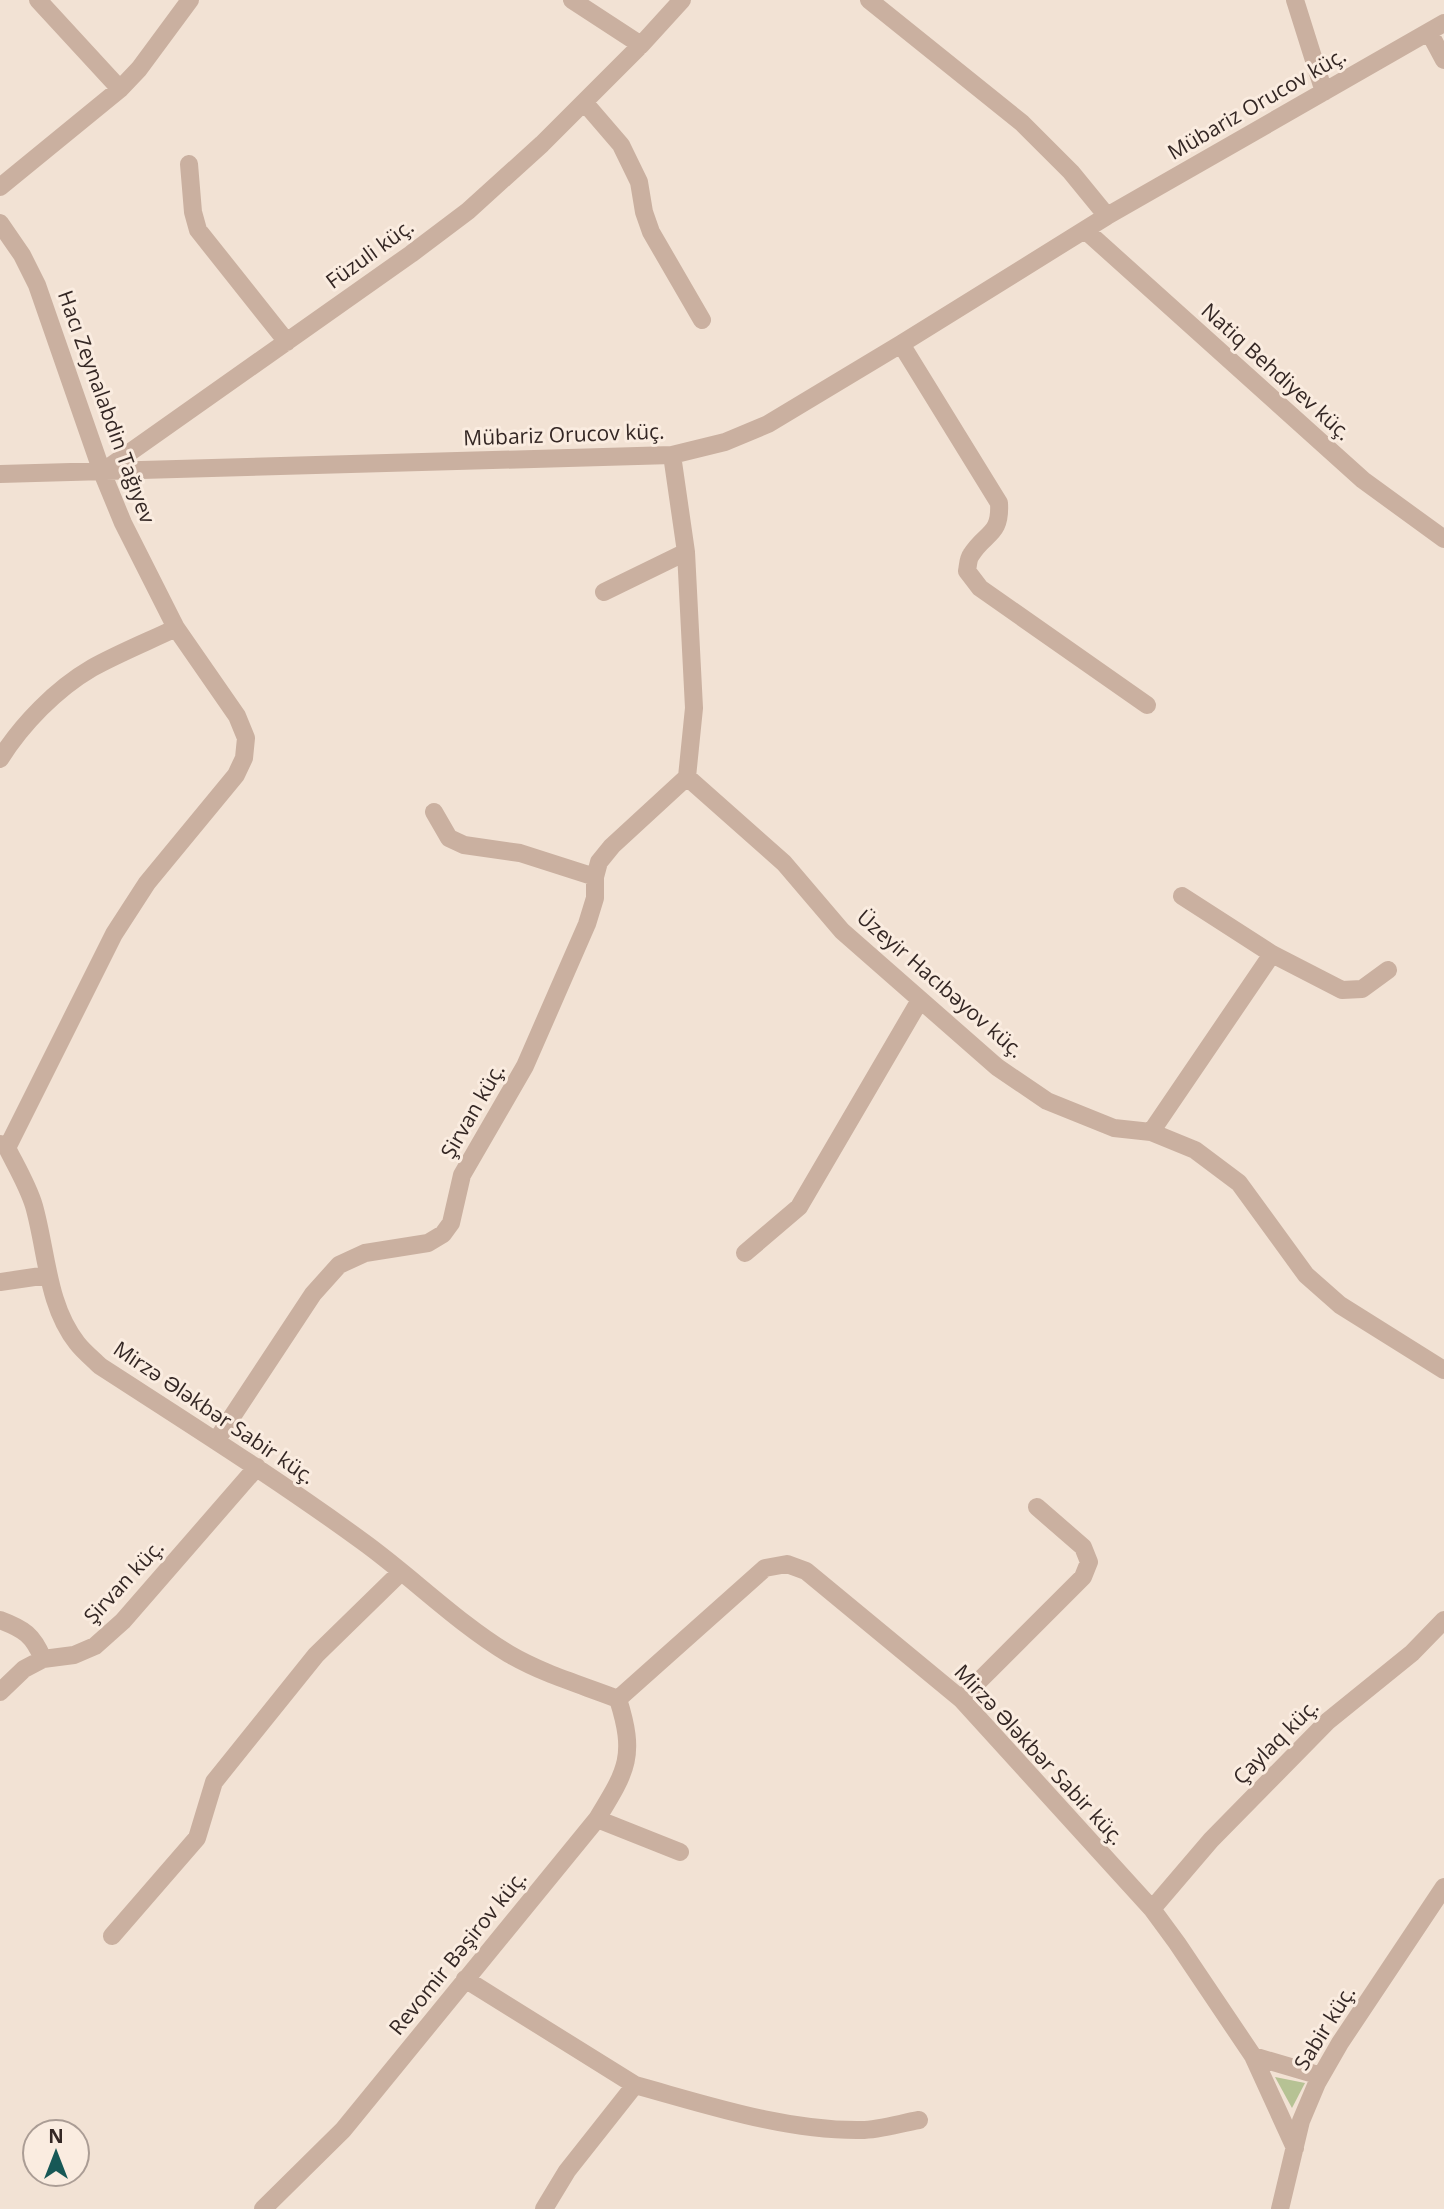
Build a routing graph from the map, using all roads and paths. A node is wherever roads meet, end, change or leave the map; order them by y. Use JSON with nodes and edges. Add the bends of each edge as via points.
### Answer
{"nodes":[{"id":1,"x":38,"y":0,"type":"edge"},
{"id":2,"x":190,"y":0,"type":"edge"},
{"id":3,"x":572,"y":0,"type":"edge"},
{"id":4,"x":682,"y":0,"type":"edge"},
{"id":5,"x":869,"y":0,"type":"edge"},
{"id":6,"x":1295,"y":0,"type":"edge"},
{"id":7,"x":1436,"y":28,"type":"edge"},
{"id":8,"x":641,"y":45,"type":"junction"},
{"id":9,"x":1444,"y":60,"type":"edge"},
{"id":10,"x":120,"y":89,"type":"junction"},
{"id":11,"x":1324,"y":92,"type":"junction"},
{"id":12,"x":584,"y":102,"type":"junction"},
{"id":13,"x":188,"y":164,"type":"dead end"},
{"id":14,"x":0,"y":187,"type":"edge"},
{"id":15,"x":1107,"y":216,"type":"junction"},
{"id":16,"x":0,"y":223,"type":"edge"},
{"id":17,"x":1085,"y":230,"type":"junction"},
{"id":18,"x":702,"y":320,"type":"dead end"},
{"id":19,"x":287,"y":342,"type":"junction"},
{"id":20,"x":901,"y":344,"type":"junction"},
{"id":21,"x":672,"y":455,"type":"junction"},
{"id":22,"x":102,"y":472,"type":"junction"},
{"id":23,"x":0,"y":474,"type":"edge"},
{"id":24,"x":1444,"y":538,"type":"edge"},
{"id":25,"x":686,"y":552,"type":"junction"},
{"id":26,"x":604,"y":592,"type":"dead end"},
{"id":27,"x":176,"y":628,"type":"junction"},
{"id":28,"x":1147,"y":705,"type":"dead end"},
{"id":29,"x":0,"y":759,"type":"edge"},
{"id":30,"x":687,"y":777,"type":"junction"},
{"id":31,"x":434,"y":812,"type":"dead end"},
{"id":32,"x":594,"y":877,"type":"junction"},
{"id":33,"x":1182,"y":896,"type":"dead end"},
{"id":34,"x":1272,"y":954,"type":"junction"},
{"id":35,"x":1388,"y":970,"type":"dead end"},
{"id":36,"x":920,"y":1000,"type":"junction"},
{"id":37,"x":1151,"y":1132,"type":"junction"},
{"id":38,"x":3,"y":1145,"type":"edge"},
{"id":39,"x":745,"y":1253,"type":"dead end"},
{"id":40,"x":48,"y":1275,"type":"junction"},
{"id":41,"x":0,"y":1282,"type":"edge"},
{"id":42,"x":1444,"y":1370,"type":"edge"},
{"id":43,"x":216,"y":1441,"type":"junction"},
{"id":44,"x":257,"y":1467,"type":"junction"},
{"id":45,"x":1037,"y":1507,"type":"dead end"},
{"id":46,"x":401,"y":1572,"type":"junction"},
{"id":47,"x":0,"y":1620,"type":"edge"},
{"id":48,"x":1444,"y":1620,"type":"edge"},
{"id":49,"x":43,"y":1659,"type":"junction"},
{"id":50,"x":0,"y":1692,"type":"edge"},
{"id":51,"x":618,"y":1699,"type":"junction"},
{"id":52,"x":961,"y":1699,"type":"junction"},
{"id":53,"x":597,"y":1819,"type":"junction"},
{"id":54,"x":680,"y":1852,"type":"dead end"},
{"id":55,"x":1444,"y":1886,"type":"edge"},
{"id":56,"x":1152,"y":1909,"type":"junction"},
{"id":57,"x":112,"y":1937,"type":"dead end"},
{"id":58,"x":465,"y":1979,"type":"junction"},
{"id":59,"x":1253,"y":2056,"type":"junction"},
{"id":60,"x":1321,"y":2076,"type":"junction"},
{"id":61,"x":635,"y":2085,"type":"junction"},
{"id":62,"x":919,"y":2120,"type":"dead end"},
{"id":63,"x":1295,"y":2148,"type":"junction"},
{"id":64,"x":263,"y":2209,"type":"edge"},
{"id":65,"x":544,"y":2209,"type":"edge"},
{"id":66,"x":1280,"y":2209,"type":"edge"}],
"edges":[{"from":1,"to":10,"type":"street"},
{"from":2,"to":10,"type":"street"},
{"from":3,"to":8,"type":"street"},
{"from":4,"to":8,"type":"street","name":"Füzuli küç."},
{"from":5,"to":15,"type":"street","via":[[1022,123]]},
{"from":6,"to":11,"type":"street"},
{"from":7,"to":9,"type":"street","name":"Mübariz Orucov küç."},
{"from":7,"to":11,"type":"street","name":"Mübariz Orucov küç."},
{"from":8,"to":12,"type":"street","name":"Füzuli küç."},
{"from":10,"to":14,"type":"street"},
{"from":11,"to":15,"type":"street","name":"Mübariz Orucov küç."},
{"from":12,"to":18,"type":"street","via":[[621,145],[639,182],[651,232]]},
{"from":12,"to":19,"type":"street","name":"Füzuli küç.","via":[[468,211]]},
{"from":13,"to":19,"type":"street","via":[[198,230]]},
{"from":15,"to":17,"type":"street","name":"Mübariz Orucov küç."},
{"from":16,"to":22,"type":"street","name":"Hacı Zeynalabdin Tağıyev","via":[[37,285]]},
{"from":17,"to":20,"type":"street","name":"Mübariz Orucov küç."},
{"from":17,"to":24,"type":"street","name":"Natiq Behdiyev küç.","via":[[1363,480]]},
{"from":19,"to":22,"type":"street","name":"Füzuli küç."},
{"from":20,"to":21,"type":"street","name":"Mübariz Orucov küç.","via":[[768,424],[725,442]]},
{"from":20,"to":28,"type":"street","via":[[999,503],[1000,519],[970,556],[967,571],[980,588]]},
{"from":21,"to":22,"type":"street","name":"Mübariz Orucov küç."},
{"from":21,"to":25,"type":"street"},
{"from":22,"to":23,"type":"street","name":"Mübariz Orucov küç."},
{"from":22,"to":27,"type":"street","name":"Hacı Zeynalabdin Tağıyev"},
{"from":25,"to":26,"type":"street"},
{"from":25,"to":30,"type":"street","via":[[694,708]]},
{"from":27,"to":29,"type":"street","via":[[92,668],[50,700]]},
{"from":27,"to":38,"type":"street","name":"Hacı Zeynalabdin Tağıyev","via":[[237,716],[246,738],[244,758],[236,775],[147,883],[114,934]]},
{"from":30,"to":32,"type":"street","name":"Şirvan küç.","via":[[612,845]]},
{"from":30,"to":36,"type":"street","name":"Üzeyir Hacıbəyov küç.","via":[[784,863],[842,931]]},
{"from":31,"to":32,"type":"street","via":[[449,838],[464,845],[520,853]]},
{"from":32,"to":43,"type":"street","name":"Şirvan küç.","via":[[595,898],[587,924],[525,1066],[462,1175],[451,1223],[428,1242],[365,1253],[340,1265],[313,1294]]},
{"from":33,"to":34,"type":"street"},
{"from":34,"to":35,"type":"street","via":[[1342,990],[1362,989]]},
{"from":34,"to":37,"type":"street"},
{"from":36,"to":37,"type":"street","name":"Üzeyir Hacıbəyov küç.","via":[[997,1067],[1047,1101],[1114,1128]]},
{"from":36,"to":39,"type":"street","via":[[799,1207]]},
{"from":37,"to":42,"type":"street","name":"Üzeyir Hacıbəyov küç.","via":[[1195,1150],[1239,1183],[1306,1275],[1340,1305]]},
{"from":38,"to":40,"type":"street","name":"Mirzə Ələkbər Sabir küç.","via":[[34,1204]]},
{"from":40,"to":41,"type":"street"},
{"from":40,"to":43,"type":"street","name":"Mirzə Ələkbər Sabir küç.","via":[[66,1327],[78,1345],[100,1366]]},
{"from":43,"to":44,"type":"street","name":"Mirzə Ələkbər Sabir küç."},
{"from":44,"to":46,"type":"street","name":"Mirzə Ələkbər Sabir küç."},
{"from":44,"to":49,"type":"street","name":"Şirvan küç.","via":[[95,1646],[74,1655]]},
{"from":45,"to":52,"type":"street","via":[[1083,1547],[1089,1562],[1083,1577]]},
{"from":46,"to":51,"type":"street","name":"Mirzə Ələkbər Sabir küç.","via":[[511,1656]]},
{"from":46,"to":57,"type":"street","via":[[316,1655],[214,1782],[197,1838]]},
{"from":47,"to":49,"type":"street","via":[[20,1627],[36,1642]]},
{"from":48,"to":56,"type":"street","name":"Çaylaq küç.","via":[[1412,1653],[1328,1721],[1211,1840]]},
{"from":49,"to":50,"type":"street","name":"Şirvan küç.","via":[[24,1669]]},
{"from":51,"to":52,"type":"street","name":"Mirzə Ələkbər Sabir küç.","via":[[765,1568],[787,1564],[806,1571]]},
{"from":51,"to":53,"type":"street","name":"Revomir Bəşirov küç.","via":[[629,1752],[621,1780]]},
{"from":52,"to":56,"type":"street","name":"Mirzə Ələkbər Sabir küç."},
{"from":53,"to":54,"type":"street"},
{"from":53,"to":58,"type":"street","name":"Revomir Bəşirov küç."},
{"from":55,"to":60,"type":"street","name":"Sabir küç."},
{"from":56,"to":59,"type":"street","name":"Mirzə Ələkbər Sabir küç."},
{"from":58,"to":61,"type":"street"},
{"from":58,"to":64,"type":"street","name":"Revomir Bəşirov küç.","via":[[343,2130]]},
{"from":59,"to":60,"type":"street"},
{"from":59,"to":63,"type":"street","name":"Mirzə Ələkbər Sabir küç."},
{"from":60,"to":63,"type":"street","name":"Sabir küç."},
{"from":61,"to":62,"type":"street","via":[[802,2126],[863,2130]]},
{"from":61,"to":65,"type":"street","via":[[567,2171]]},
{"from":63,"to":66,"type":"street","name":"Sabir küç."}]}
